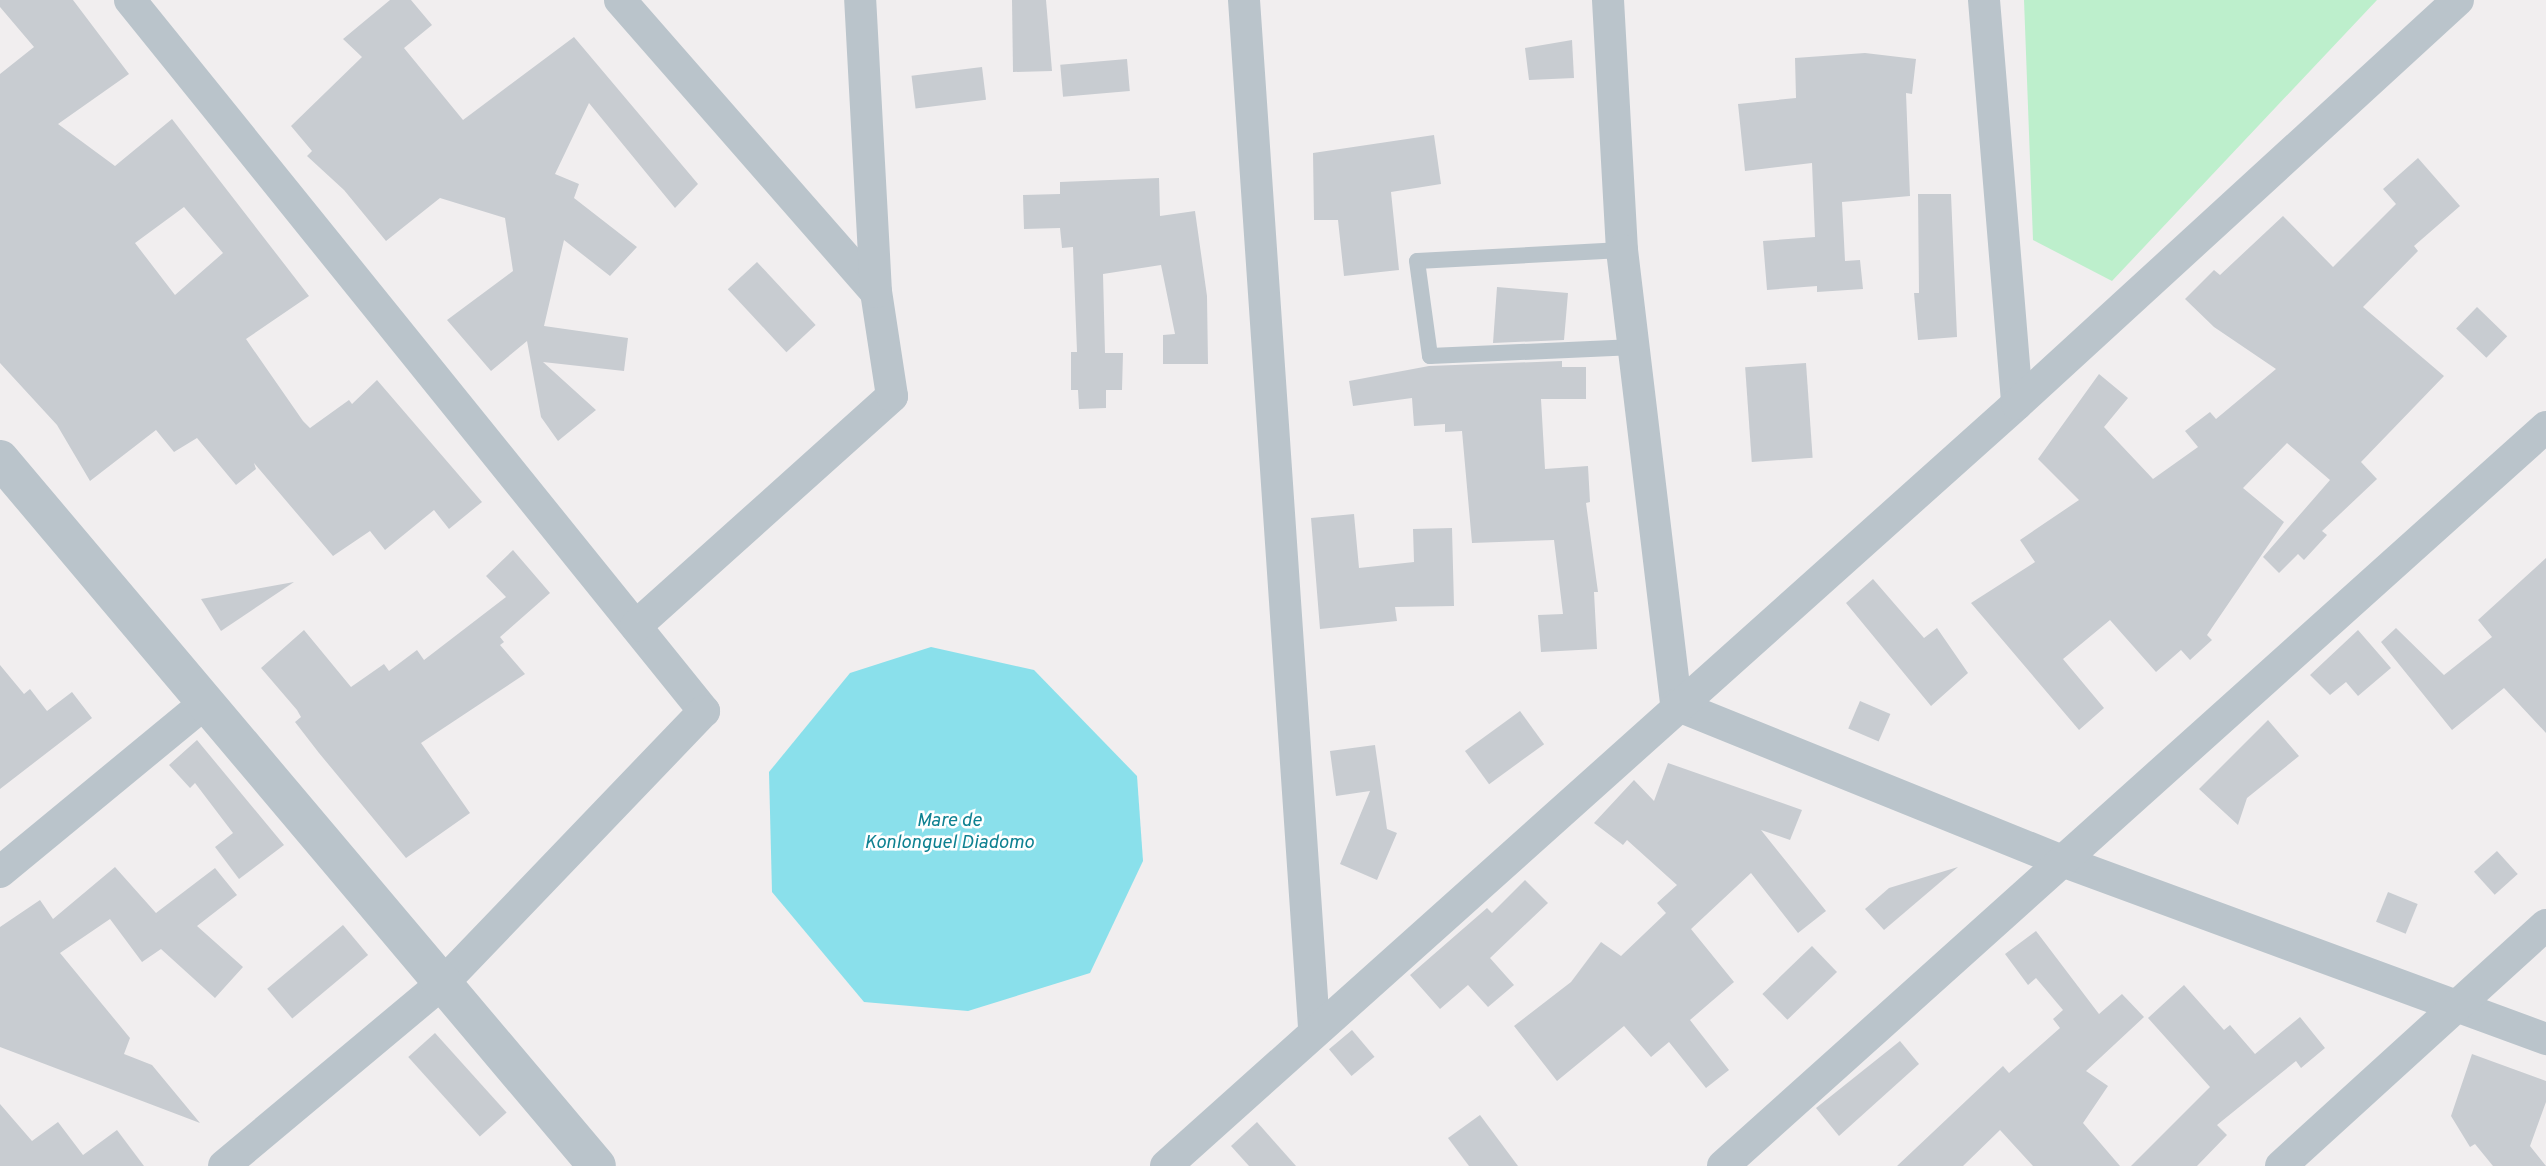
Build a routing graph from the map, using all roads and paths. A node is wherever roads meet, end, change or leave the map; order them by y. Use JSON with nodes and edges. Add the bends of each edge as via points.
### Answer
{"nodes":[{"id":1,"x":130,"y":0,"type":"edge"},
{"id":2,"x":620,"y":0,"type":"edge"},
{"id":3,"x":860,"y":0,"type":"edge"},
{"id":4,"x":1244,"y":0,"type":"edge"},
{"id":5,"x":1608,"y":0,"type":"edge"},
{"id":6,"x":1984,"y":0,"type":"edge"},
{"id":7,"x":2458,"y":0,"type":"edge"},
{"id":8,"x":1622,"y":250,"type":"junction"},
{"id":9,"x":876,"y":292,"type":"junction"},
{"id":10,"x":1635,"y":347,"type":"junction"},
{"id":11,"x":2017,"y":404,"type":"junction"},
{"id":12,"x":2546,"y":427,"type":"edge"},
{"id":13,"x":0,"y":459,"type":"edge"},
{"id":14,"x":636,"y":626,"type":"junction"},
{"id":15,"x":204,"y":704,"type":"junction"},
{"id":16,"x":1676,"y":705,"type":"junction"},
{"id":17,"x":2062,"y":861,"type":"junction"},
{"id":18,"x":0,"y":872,"type":"edge"},
{"id":19,"x":2546,"y":925,"type":"edge"},
{"id":20,"x":445,"y":981,"type":"junction"},
{"id":21,"x":2454,"y":1007,"type":"junction"},
{"id":22,"x":1314,"y":1028,"type":"junction"},
{"id":23,"x":2546,"y":1039,"type":"edge"},
{"id":24,"x":224,"y":1166,"type":"edge"},
{"id":25,"x":597,"y":1166,"type":"edge"},
{"id":26,"x":1166,"y":1166,"type":"edge"},
{"id":27,"x":1723,"y":1166,"type":"edge"},
{"id":28,"x":2281,"y":1166,"type":"edge"}],
"edges":[{"from":1,"to":14,"type":"street"},
{"from":2,"to":9,"type":"street"},
{"from":3,"to":9,"type":"street"},
{"from":4,"to":22,"type":"street"},
{"from":5,"to":8,"type":"street"},
{"from":6,"to":11,"type":"street"},
{"from":7,"to":11,"type":"street"},
{"from":8,"to":10,"type":"street"},
{"from":8,"to":10,"type":"lane","via":[[1417,261],[1430,356]]},
{"from":9,"to":14,"type":"street","via":[[892,396]]},
{"from":10,"to":16,"type":"street"},
{"from":11,"to":16,"type":"street"},
{"from":12,"to":17,"type":"street"},
{"from":13,"to":15,"type":"street"},
{"from":14,"to":20,"type":"street","via":[[704,711]]},
{"from":15,"to":18,"type":"street"},
{"from":15,"to":20,"type":"street"},
{"from":16,"to":17,"type":"street"},
{"from":16,"to":22,"type":"street"},
{"from":17,"to":21,"type":"street"},
{"from":17,"to":27,"type":"street"},
{"from":19,"to":21,"type":"street"},
{"from":20,"to":24,"type":"street"},
{"from":20,"to":25,"type":"street"},
{"from":21,"to":23,"type":"street"},
{"from":21,"to":28,"type":"street"},
{"from":22,"to":26,"type":"street"}]}
